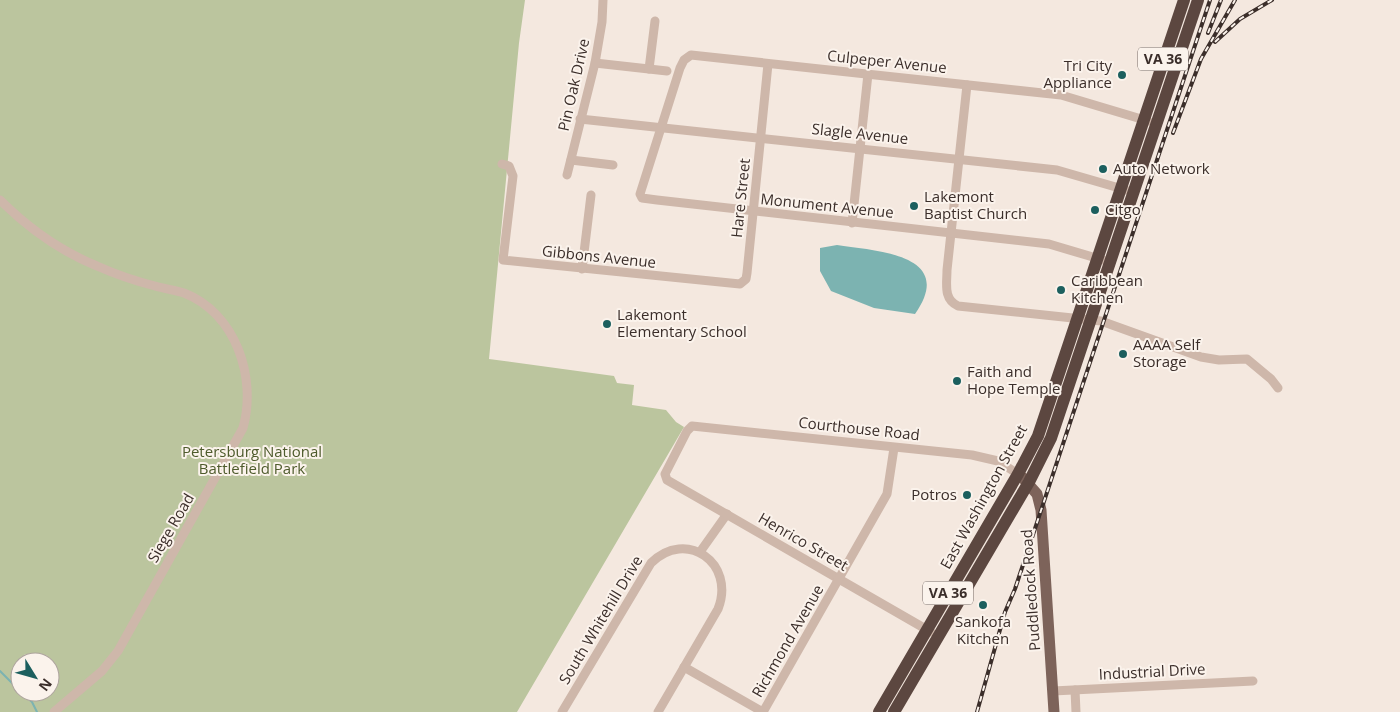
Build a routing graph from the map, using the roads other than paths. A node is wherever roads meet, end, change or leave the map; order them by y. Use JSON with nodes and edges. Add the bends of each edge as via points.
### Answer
{"nodes":[{"id":1,"x":603,"y":0,"type":"edge"},
{"id":2,"x":1184,"y":0,"type":"edge"},
{"id":3,"x":1198,"y":0,"type":"edge"},
{"id":4,"x":655,"y":21,"type":"dead end"},
{"id":5,"x":595,"y":63,"type":"junction"},
{"id":6,"x":768,"y":64,"type":"junction"},
{"id":7,"x":649,"y":69,"type":"junction"},
{"id":8,"x":667,"y":71,"type":"dead end"},
{"id":9,"x":868,"y":74,"type":"junction"},
{"id":10,"x":967,"y":85,"type":"junction"},
{"id":11,"x":580,"y":119,"type":"junction"},
{"id":12,"x":1144,"y":119,"type":"junction"},
{"id":13,"x":1156,"y":125,"type":"junction"},
{"id":14,"x":660,"y":126,"type":"junction"},
{"id":15,"x":761,"y":137,"type":"junction"},
{"id":16,"x":860,"y":148,"type":"junction"},
{"id":17,"x":958,"y":159,"type":"junction"},
{"id":18,"x":571,"y":160,"type":"junction"},
{"id":19,"x":502,"y":164,"type":"dead end"},
{"id":20,"x":613,"y":166,"type":"dead end"},
{"id":21,"x":567,"y":175,"type":"dead end"},
{"id":22,"x":1121,"y":189,"type":"junction"},
{"id":23,"x":1134,"y":193,"type":"junction"},
{"id":24,"x":591,"y":195,"type":"dead end"},
{"id":25,"x":0,"y":200,"type":"edge"},
{"id":26,"x":753,"y":212,"type":"junction"},
{"id":27,"x":852,"y":223,"type":"junction"},
{"id":28,"x":950,"y":233,"type":"junction"},
{"id":29,"x":1104,"y":260,"type":"junction"},
{"id":30,"x":582,"y":269,"type":"junction"},
{"id":31,"x":692,"y":280,"type":"joint"},
{"id":32,"x":1085,"y":320,"type":"junction"},
{"id":33,"x":1278,"y":388,"type":"dead end"},
{"id":34,"x":894,"y":448,"type":"junction"},
{"id":35,"x":1018,"y":474,"type":"junction"},
{"id":36,"x":666,"y":477,"type":"joint"},
{"id":37,"x":1028,"y":482,"type":"junction"},
{"id":38,"x":727,"y":514,"type":"junction"},
{"id":39,"x":700,"y":552,"type":"junction"},
{"id":40,"x":840,"y":579,"type":"junction"},
{"id":41,"x":932,"y":633,"type":"junction"},
{"id":42,"x":684,"y":667,"type":"junction"},
{"id":43,"x":1253,"y":681,"type":"dead end"},
{"id":44,"x":1075,"y":690,"type":"junction"},
{"id":45,"x":1053,"y":691,"type":"junction"},
{"id":46,"x":54,"y":712,"type":"edge"},
{"id":47,"x":562,"y":712,"type":"edge"},
{"id":48,"x":658,"y":712,"type":"edge"},
{"id":49,"x":763,"y":712,"type":"edge"},
{"id":50,"x":879,"y":712,"type":"edge"},
{"id":51,"x":894,"y":712,"type":"edge"},
{"id":52,"x":1054,"y":712,"type":"edge"},
{"id":53,"x":1076,"y":712,"type":"edge"}],
"edges":[{"from":1,"to":5,"type":"street","name":"Pin Oak Drive"},
{"from":2,"to":12,"type":"highway","name":"East Washington Street","number":"VA 36"},
{"from":3,"to":13,"type":"highway","name":"East Washington Street","number":"VA 36"},
{"from":4,"to":7,"type":"street"},
{"from":5,"to":7,"type":"street"},
{"from":5,"to":11,"type":"street","name":"Pin Oak Drive"},
{"from":6,"to":9,"type":"street","name":"Culpeper Avenue"},
{"from":6,"to":14,"type":"street","name":"Culpeper Avenue","via":[[710,55],[687,56]]},
{"from":6,"to":15,"type":"street","name":"Hare Street"},
{"from":7,"to":8,"type":"street"},
{"from":9,"to":10,"type":"street","name":"Culpeper Avenue"},
{"from":9,"to":16,"type":"street"},
{"from":10,"to":12,"type":"street","name":"Culpeper Avenue","via":[[1066,95]]},
{"from":10,"to":17,"type":"street"},
{"from":11,"to":14,"type":"street","name":"Slagle Avenue"},
{"from":11,"to":18,"type":"street","name":"Pin Oak Drive"},
{"from":12,"to":13,"type":"street","name":"Culpeper Avenue"},
{"from":12,"to":22,"type":"highway","name":"East Washington Street","number":"VA 36"},
{"from":13,"to":23,"type":"highway","name":"East Washington Street","number":"VA 36"},
{"from":14,"to":15,"type":"street","name":"Slagle Avenue"},
{"from":14,"to":26,"type":"street","name":"Monument Avenue","via":[[641,196]]},
{"from":15,"to":16,"type":"street","name":"Slagle Avenue"},
{"from":15,"to":26,"type":"street","name":"Hare Street"},
{"from":16,"to":17,"type":"street","name":"Slagle Avenue"},
{"from":16,"to":27,"type":"street"},
{"from":17,"to":22,"type":"street","name":"Slagle Avenue","via":[[1063,171]]},
{"from":17,"to":28,"type":"street"},
{"from":18,"to":20,"type":"street"},
{"from":18,"to":21,"type":"street","name":"Pin Oak Drive"},
{"from":19,"to":30,"type":"street","name":"Gibbons Avenue","via":[[509,166],[513,176],[503,260]]},
{"from":22,"to":23,"type":"street","name":"Slagle Avenue"},
{"from":22,"to":29,"type":"highway","name":"East Washington Street","number":"VA 36"},
{"from":23,"to":29,"type":"highway","name":"East Washington Street","number":"VA 36"},
{"from":24,"to":30,"type":"street"},
{"from":25,"to":46,"type":"street","name":"Siege Road","via":[[38,233],[75,256],[109,271],[185,294],[208,308],[234,338],[247,388],[243,428],[118,651],[102,671]]},
{"from":26,"to":27,"type":"street","name":"Monument Avenue"},
{"from":26,"to":31,"type":"street","name":"Hare Street","via":[[747,274],[743,282],[737,285]]},
{"from":27,"to":28,"type":"street","name":"Monument Avenue"},
{"from":28,"to":29,"type":"street","name":"Monument Avenue","via":[[1056,246]]},
{"from":28,"to":32,"type":"street","via":[[947,296],[958,306]]},
{"from":29,"to":32,"type":"highway","name":"East Washington Street","number":"VA 36"},
{"from":30,"to":31,"type":"street","name":"Gibbons Avenue"},
{"from":32,"to":33,"type":"street","via":[[1111,324],[1201,357],[1247,359]]},
{"from":32,"to":35,"type":"highway","name":"East Washington Street","number":"VA 36"},
{"from":32,"to":37,"type":"highway","name":"East Washington Street","number":"VA 36","via":[[1051,438]]},
{"from":34,"to":35,"type":"street","name":"Courthouse Road","via":[[989,458]]},
{"from":34,"to":36,"type":"street","name":"Courthouse Road","via":[[692,426],[687,430]]},
{"from":34,"to":40,"type":"street","name":"Richmond Avenue","via":[[887,494]]},
{"from":35,"to":37,"type":"main road","name":"Puddledock Road"},
{"from":35,"to":41,"type":"highway","name":"East Washington Street","number":"VA 36"},
{"from":36,"to":38,"type":"street","name":"Henrico Street"},
{"from":37,"to":41,"type":"highway","name":"East Washington Street","number":"VA 36"},
{"from":37,"to":45,"type":"main road","name":"Puddledock Road","via":[[1037,494],[1041,510]]},
{"from":38,"to":39,"type":"street"},
{"from":38,"to":40,"type":"street","name":"Henrico Street"},
{"from":39,"to":42,"type":"street","via":[[719,571],[722,594],[718,609]]},
{"from":39,"to":47,"type":"street","name":"South Whitehill Drive","via":[[669,550],[651,563]]},
{"from":40,"to":41,"type":"street","name":"Henrico Street"},
{"from":40,"to":49,"type":"street","name":"Richmond Avenue"},
{"from":41,"to":50,"type":"highway","name":"East Washington Street","number":"VA 36"},
{"from":41,"to":51,"type":"highway","name":"East Washington Street","number":"VA 36"},
{"from":42,"to":48,"type":"street"},
{"from":42,"to":49,"type":"street"},
{"from":43,"to":44,"type":"street","name":"Industrial Drive"},
{"from":44,"to":45,"type":"street","name":"Industrial Drive"},
{"from":44,"to":53,"type":"street"},
{"from":45,"to":52,"type":"main road","name":"Puddledock Road"}]}
